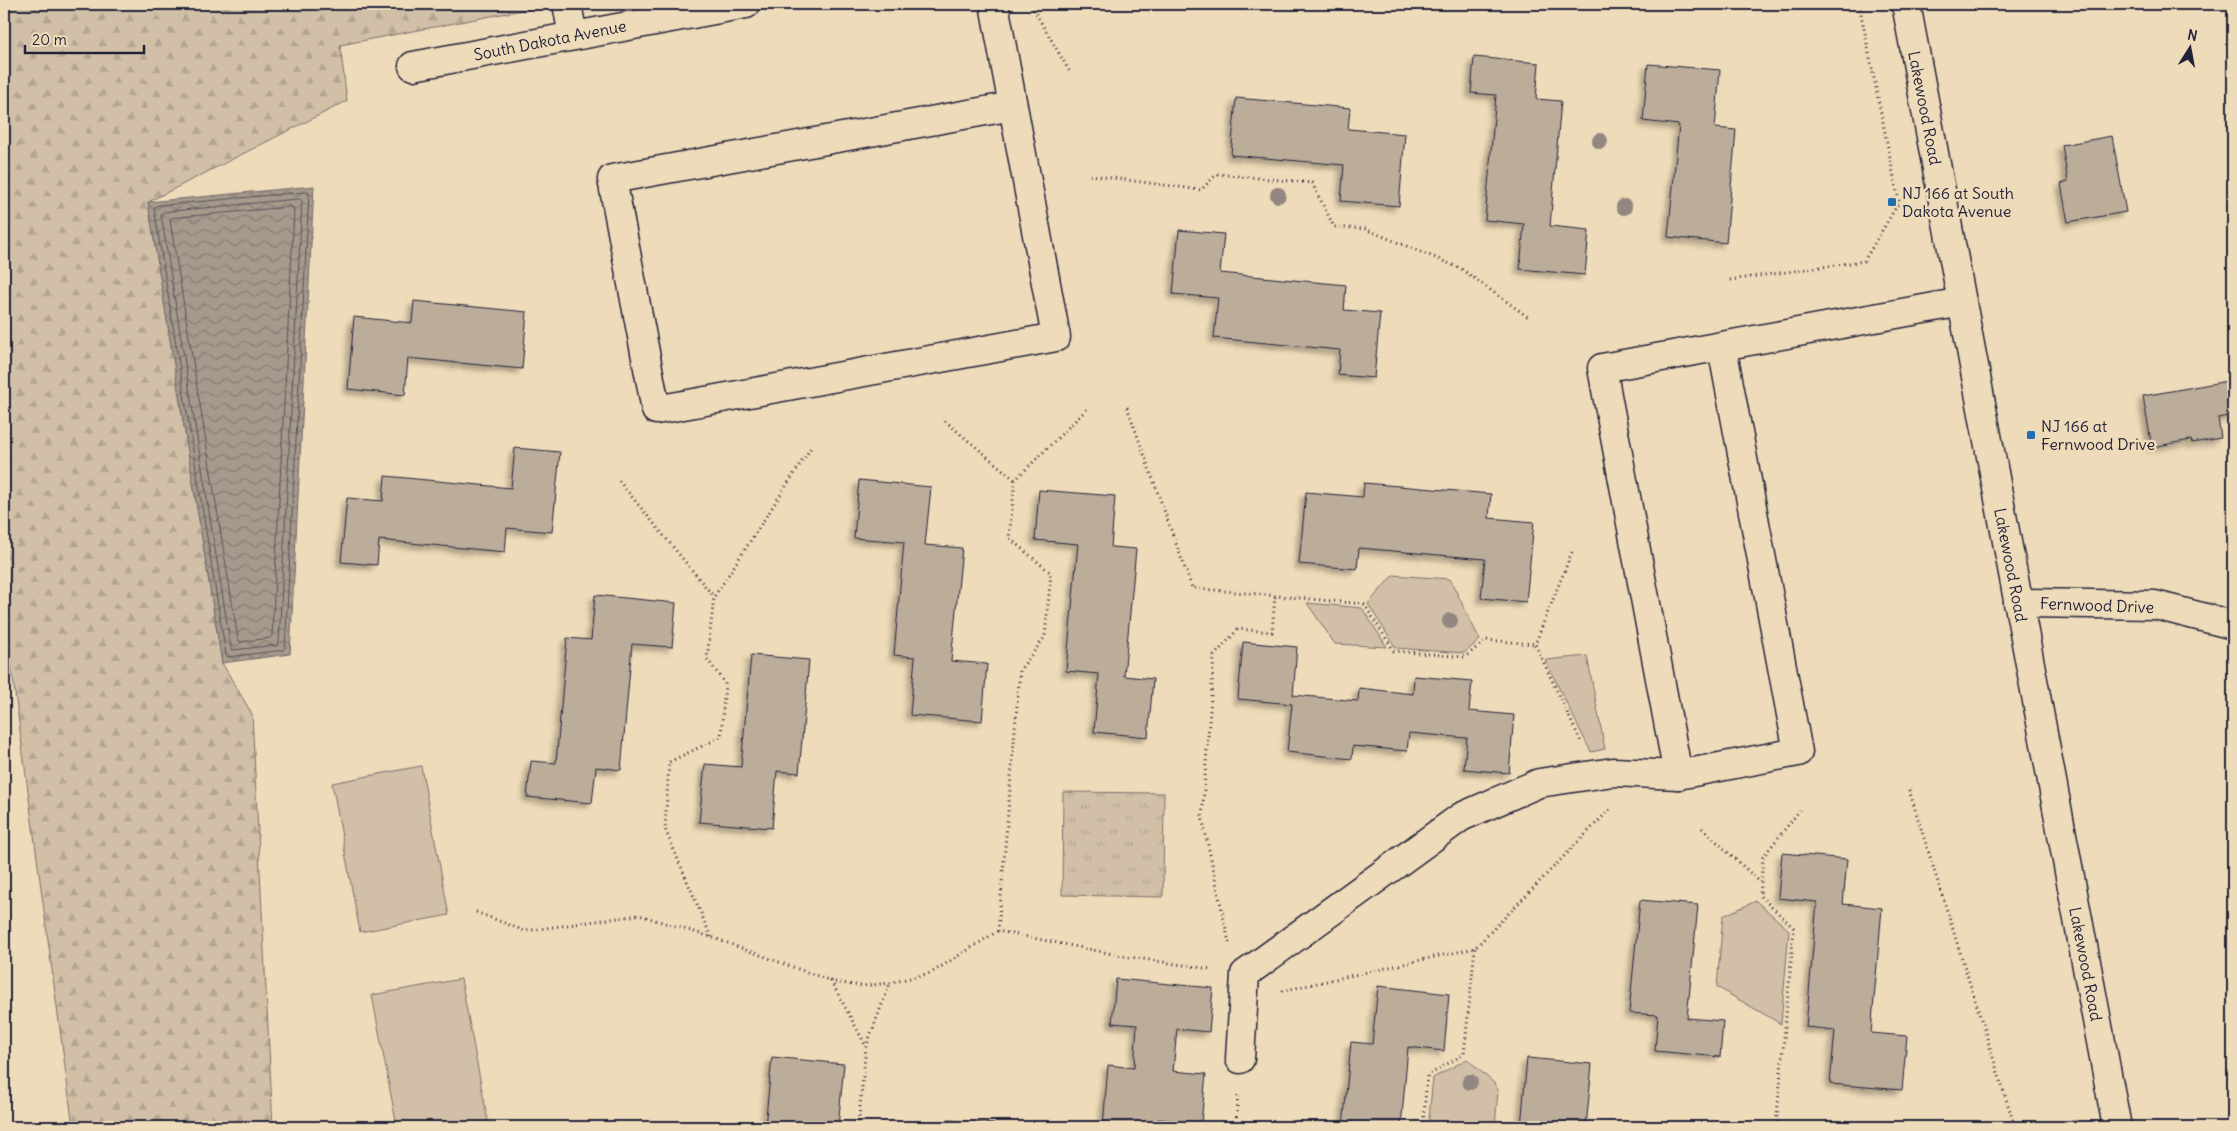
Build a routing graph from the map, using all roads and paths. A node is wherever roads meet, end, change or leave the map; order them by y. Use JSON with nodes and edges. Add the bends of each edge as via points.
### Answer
{"nodes":[{"id":1,"x":567,"y":4,"type":"edge"},
{"id":2,"x":746,"y":4,"type":"edge"},
{"id":3,"x":994,"y":4,"type":"edge"},
{"id":4,"x":1030,"y":4,"type":"edge"},
{"id":5,"x":1859,"y":4,"type":"edge"},
{"id":6,"x":1906,"y":4,"type":"edge"},
{"id":7,"x":573,"y":36,"type":"junction"},
{"id":8,"x":413,"y":66,"type":"dead end"},
{"id":9,"x":1071,"y":74,"type":"dead end"},
{"id":10,"x":1013,"y":106,"type":"junction"},
{"id":11,"x":1090,"y":175,"type":"dead end"},
{"id":12,"x":1730,"y":280,"type":"dead end"},
{"id":13,"x":1962,"y":302,"type":"junction"},
{"id":14,"x":1528,"y":317,"type":"dead end"},
{"id":15,"x":1722,"y":347,"type":"junction"},
{"id":16,"x":1089,"y":407,"type":"dead end"},
{"id":17,"x":1127,"y":407,"type":"dead end"},
{"id":18,"x":945,"y":421,"type":"dead end"},
{"id":19,"x":812,"y":446,"type":"dead end"},
{"id":20,"x":1016,"y":480,"type":"junction"},
{"id":21,"x":619,"y":481,"type":"dead end"},
{"id":22,"x":1572,"y":552,"type":"dead end"},
{"id":23,"x":1276,"y":596,"type":"junction"},
{"id":24,"x":714,"y":597,"type":"junction"},
{"id":25,"x":2018,"y":603,"type":"junction"},
{"id":26,"x":2233,"y":625,"type":"edge"},
{"id":27,"x":1535,"y":644,"type":"junction"},
{"id":28,"x":1613,"y":772,"type":"junction"},
{"id":29,"x":1678,"y":775,"type":"junction"},
{"id":30,"x":1909,"y":790,"type":"dead end"},
{"id":31,"x":1612,"y":807,"type":"dead end"},
{"id":32,"x":1800,"y":810,"type":"dead end"},
{"id":33,"x":1702,"y":828,"type":"dead end"},
{"id":34,"x":1761,"y":883,"type":"junction"},
{"id":35,"x":476,"y":912,"type":"dead end"},
{"id":36,"x":998,"y":931,"type":"junction"},
{"id":37,"x":711,"y":937,"type":"junction"},
{"id":38,"x":1475,"y":948,"type":"junction"},
{"id":39,"x":1245,"y":974,"type":"junction"},
{"id":40,"x":831,"y":981,"type":"junction"},
{"id":41,"x":890,"y":983,"type":"junction"},
{"id":42,"x":866,"y":1046,"type":"junction"},
{"id":43,"x":1240,"y":1059,"type":"dead end"},
{"id":44,"x":858,"y":1127,"type":"edge"},
{"id":45,"x":1422,"y":1127,"type":"edge"},
{"id":46,"x":1776,"y":1127,"type":"edge"},
{"id":47,"x":2015,"y":1127,"type":"edge"},
{"id":48,"x":2117,"y":1127,"type":"edge"}],
"edges":[{"from":1,"to":7,"type":"street"},
{"from":2,"to":7,"type":"street","name":"South Dakota Avenue"},
{"from":3,"to":10,"type":"street"},
{"from":4,"to":9,"type":"path"},
{"from":5,"to":12,"type":"path","via":[[1899,202],[1864,261]]},
{"from":6,"to":13,"type":"street","name":"Lakewood Road"},
{"from":7,"to":8,"type":"street","name":"South Dakota Avenue"},
{"from":10,"to":10,"type":"street","via":[[1056,337],[656,410],[612,179]]},
{"from":11,"to":14,"type":"path","via":[[1201,190],[1217,174],[1312,183],[1334,227],[1365,229],[1460,268]]},
{"from":13,"to":15,"type":"street"},
{"from":13,"to":25,"type":"street","name":"Lakewood Road"},
{"from":15,"to":29,"type":"street","via":[[1798,752]]},
{"from":15,"to":29,"type":"street","via":[[1602,368]]},
{"from":16,"to":20,"type":"path"},
{"from":17,"to":23,"type":"path","via":[[1192,588]]},
{"from":18,"to":20,"type":"path"},
{"from":19,"to":24,"type":"path"},
{"from":20,"to":36,"type":"path","via":[[1009,538],[1051,573],[1045,637],[1020,670]]},
{"from":21,"to":24,"type":"path"},
{"from":22,"to":27,"type":"path"},
{"from":23,"to":27,"type":"path","via":[[1364,604],[1394,651],[1465,657],[1486,640]]},
{"from":23,"to":39,"type":"path","via":[[1272,632],[1238,629],[1214,656],[1202,817],[1230,951]]},
{"from":24,"to":37,"type":"path","via":[[707,659],[725,683],[720,737],[669,762],[665,829]]},
{"from":25,"to":26,"type":"street","name":"Fernwood Drive","via":[[2155,605]]},
{"from":25,"to":48,"type":"street","name":"Lakewood Road"},
{"from":27,"to":28,"type":"path","via":[[1586,754]]},
{"from":28,"to":29,"type":"street"},
{"from":28,"to":39,"type":"street","via":[[1539,782],[1461,817]]},
{"from":30,"to":47,"type":"path"},
{"from":31,"to":38,"type":"path"},
{"from":32,"to":34,"type":"path","via":[[1763,858]]},
{"from":33,"to":34,"type":"path"},
{"from":34,"to":46,"type":"path","via":[[1760,896],[1794,928]]},
{"from":35,"to":37,"type":"path","via":[[526,931],[639,915]]},
{"from":36,"to":39,"type":"path","via":[[1123,956]]},
{"from":36,"to":41,"type":"path","via":[[931,973]]},
{"from":37,"to":40,"type":"path"},
{"from":38,"to":39,"type":"path","via":[[1286,991],[1273,990]]},
{"from":38,"to":45,"type":"path","via":[[1464,1054],[1427,1076]]},
{"from":39,"to":43,"type":"street"},
{"from":40,"to":41,"type":"path","via":[[862,986]]},
{"from":40,"to":42,"type":"path"},
{"from":41,"to":42,"type":"path"},
{"from":42,"to":44,"type":"path"}]}
